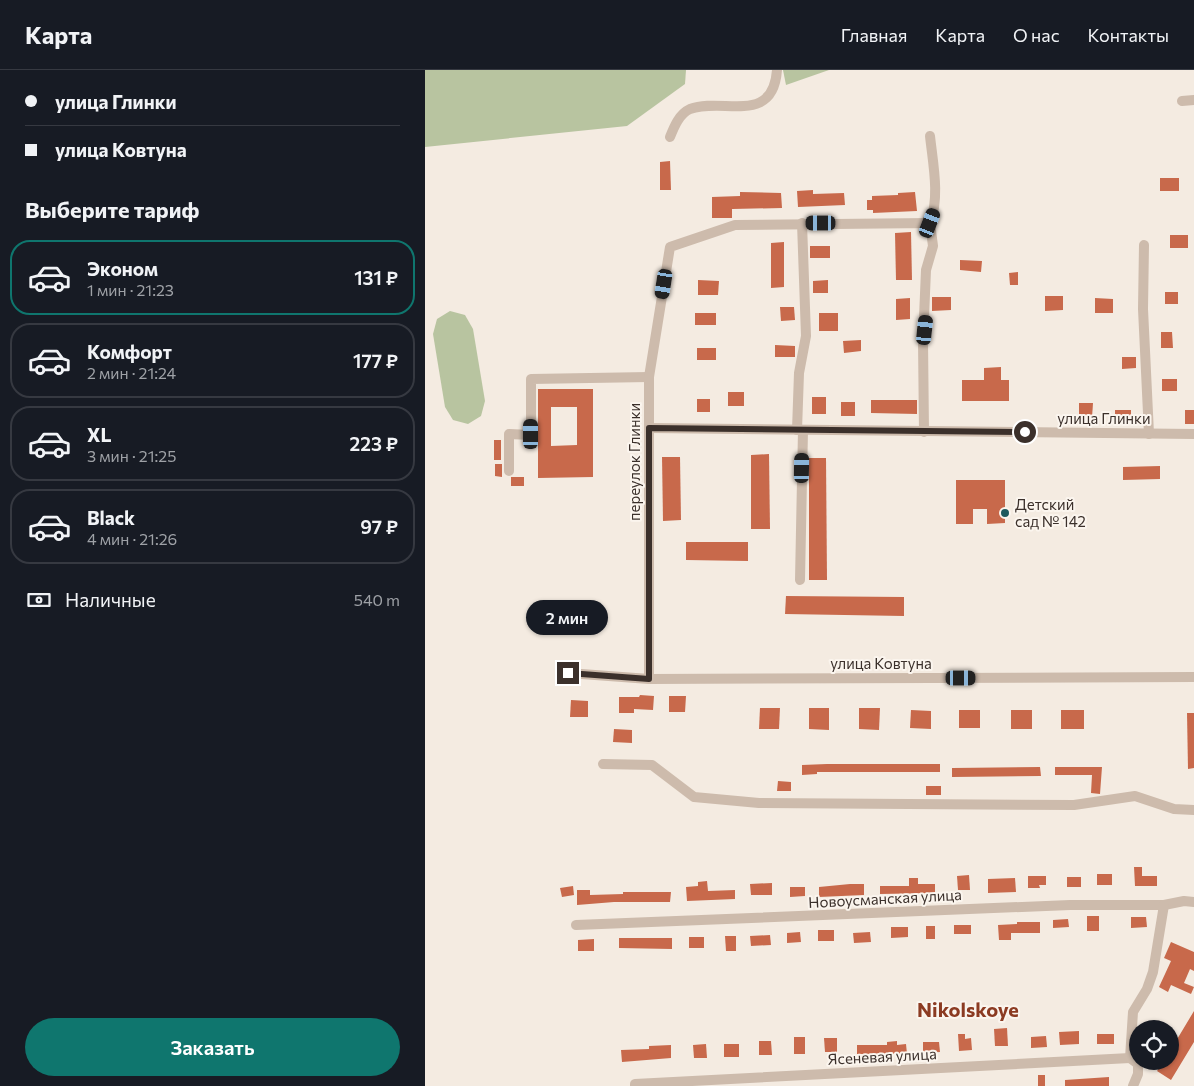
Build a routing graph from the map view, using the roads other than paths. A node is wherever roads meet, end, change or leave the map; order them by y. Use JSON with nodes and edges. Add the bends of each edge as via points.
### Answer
{"nodes":[{"id":1,"x":777,"y":70,"type":"edge"},
{"id":2,"x":1194,"y":100,"type":"edge"},
{"id":3,"x":1182,"y":101,"type":"dead end"},
{"id":4,"x":930,"y":136,"type":"dead end"},
{"id":5,"x":670,"y":137,"type":"dead end"},
{"id":6,"x":802,"y":223,"type":"junction"},
{"id":7,"x":930,"y":223,"type":"junction"},
{"id":8,"x":1143,"y":245,"type":"dead end"},
{"id":9,"x":649,"y":377,"type":"junction"},
{"id":10,"x":649,"y":428,"type":"junction"},
{"id":11,"x":800,"y":430,"type":"junction"},
{"id":12,"x":924,"y":432,"type":"junction"},
{"id":13,"x":1149,"y":434,"type":"junction"},
{"id":14,"x":1194,"y":434,"type":"edge"},
{"id":15,"x":509,"y":470,"type":"dead end"},
{"id":16,"x":800,"y":580,"type":"dead end"},
{"id":17,"x":568,"y":673,"type":"dead end"},
{"id":18,"x":1194,"y":677,"type":"edge"},
{"id":19,"x":649,"y":679,"type":"junction"},
{"id":20,"x":603,"y":764,"type":"dead end"},
{"id":21,"x":1194,"y":810,"type":"edge"},
{"id":22,"x":1194,"y":902,"type":"edge"},
{"id":23,"x":1164,"y":905,"type":"junction"},
{"id":24,"x":577,"y":925,"type":"dead end"},
{"id":25,"x":1132,"y":1020,"type":"edge"},
{"id":26,"x":1129,"y":1058,"type":"edge"},
{"id":27,"x":1138,"y":1070,"type":"edge"},
{"id":28,"x":635,"y":1085,"type":"edge"},
{"id":29,"x":1133,"y":1086,"type":"edge"}],
"edges":[{"from":1,"to":5,"type":"street","via":[[774,89],[767,98],[739,107],[688,110],[678,120]]},
{"from":2,"to":3,"type":"street"},
{"from":4,"to":7,"type":"street","via":[[935,181],[934,213]]},
{"from":6,"to":7,"type":"street"},
{"from":6,"to":9,"type":"street","name":"переулок Глинки","via":[[735,225],[670,247]]},
{"from":6,"to":11,"type":"street","via":[[806,336],[799,373]]},
{"from":7,"to":12,"type":"street","via":[[933,246],[926,270]]},
{"from":8,"to":13,"type":"street"},
{"from":9,"to":10,"type":"street","name":"переулок Глинки"},
{"from":9,"to":15,"type":"street","via":[[531,379],[531,434],[509,434]]},
{"from":10,"to":11,"type":"street","name":"улица Глинки"},
{"from":10,"to":19,"type":"street","name":"переулок Глинки"},
{"from":11,"to":12,"type":"street","name":"улица Глинки"},
{"from":11,"to":16,"type":"street"},
{"from":12,"to":13,"type":"street","name":"улица Глинки"},
{"from":13,"to":14,"type":"street","name":"улица Глинки"},
{"from":17,"to":19,"type":"street","name":"улица Ковтуна"},
{"from":18,"to":19,"type":"street","name":"улица Ковтуна"},
{"from":20,"to":21,"type":"street","via":[[652,765],[694,798],[750,802],[1074,806],[1135,796],[1175,809]]},
{"from":22,"to":23,"type":"street","name":"Новоусманская улица"},
{"from":23,"to":24,"type":"street","name":"Новоусманская улица","via":[[1070,905]]},
{"from":23,"to":25,"type":"street","via":[[1153,972],[1133,1012]]},
{"from":26,"to":28,"type":"street","name":"Ясеневая улица"},
{"from":27,"to":29,"type":"street"}]}
